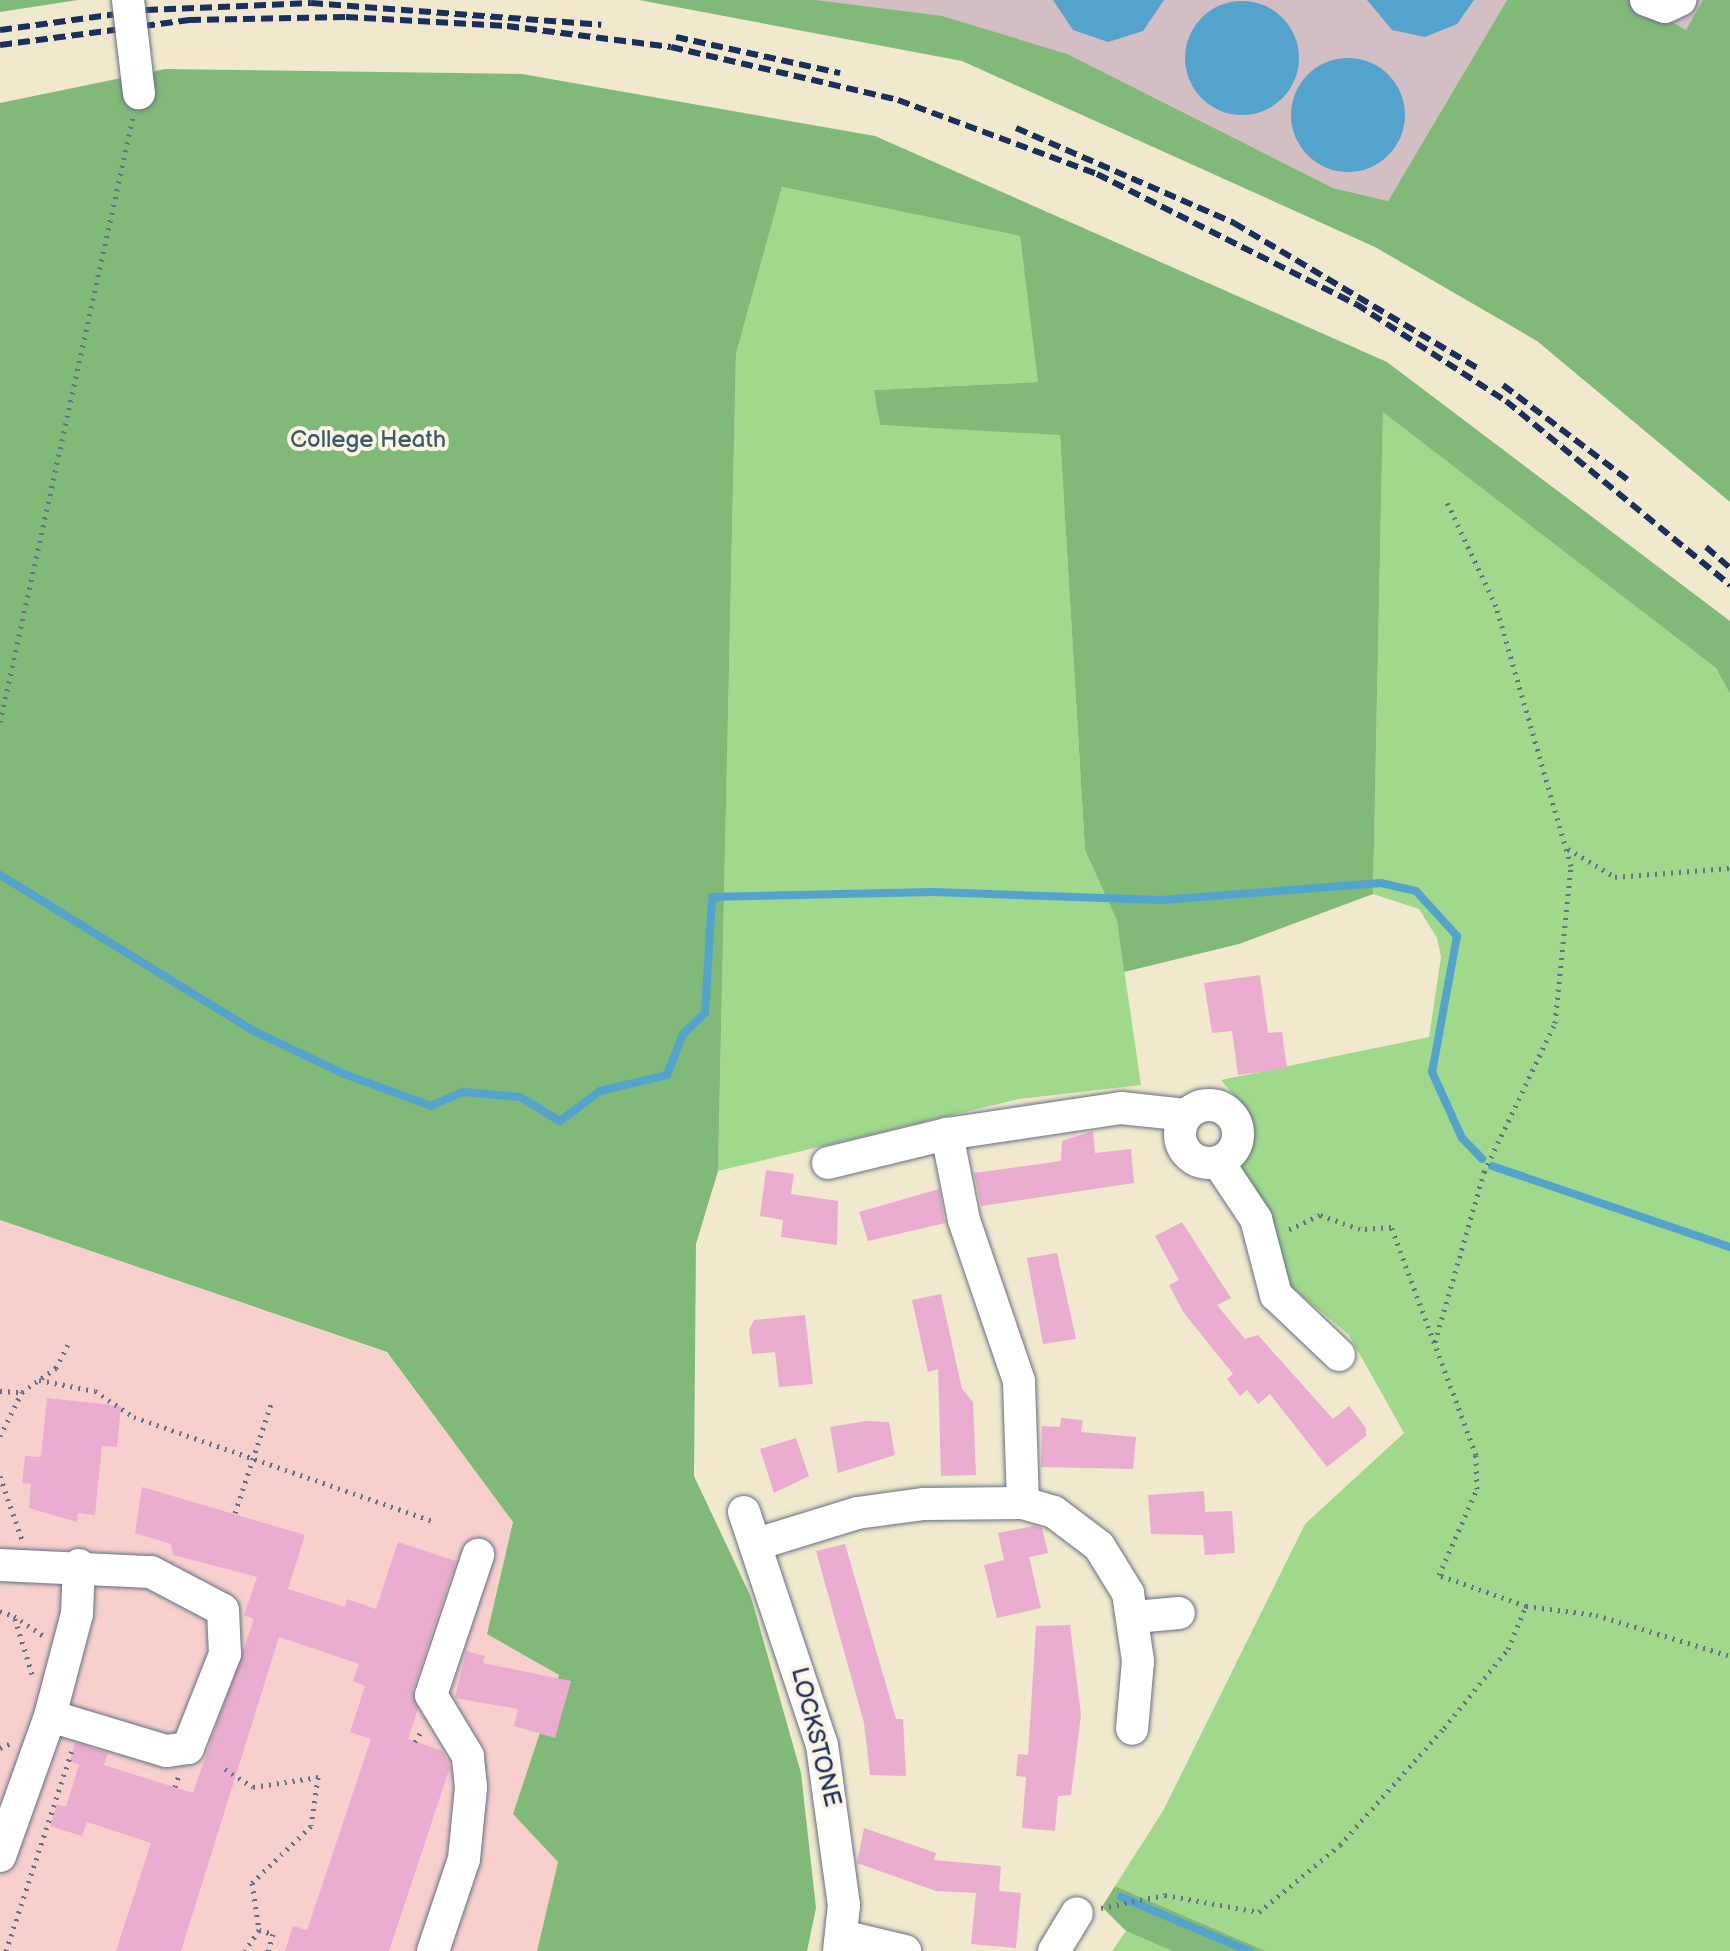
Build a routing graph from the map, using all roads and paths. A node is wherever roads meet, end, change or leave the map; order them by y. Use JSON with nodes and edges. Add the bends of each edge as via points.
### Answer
{"nodes":[{"id":1,"x":128,"y":0,"type":"edge"},
{"id":2,"x":1646,"y":0,"type":"edge"},
{"id":3,"x":1680,"y":0,"type":"edge"},
{"id":4,"x":139,"y":93,"type":"joint"},
{"id":5,"x":1445,"y":498,"type":"dead end"},
{"id":6,"x":0,"y":722,"type":"edge"},
{"id":7,"x":1566,"y":847,"type":"junction"},
{"id":8,"x":1730,"y":868,"type":"edge"},
{"id":9,"x":1186,"y":1115,"type":"junction"},
{"id":10,"x":947,"y":1134,"type":"junction"},
{"id":11,"x":1218,"y":1162,"type":"junction"},
{"id":12,"x":828,"y":1163,"type":"dead end"},
{"id":13,"x":1263,"y":1240,"type":"junction"},
{"id":14,"x":70,"y":1340,"type":"dead end"},
{"id":15,"x":1434,"y":1343,"type":"junction"},
{"id":16,"x":1339,"y":1355,"type":"dead end"},
{"id":17,"x":39,"y":1380,"type":"junction"},
{"id":18,"x":0,"y":1391,"type":"edge"},
{"id":19,"x":22,"y":1392,"type":"junction"},
{"id":20,"x":271,"y":1404,"type":"dead end"},
{"id":21,"x":0,"y":1436,"type":"edge"},
{"id":22,"x":253,"y":1458,"type":"junction"},
{"id":23,"x":0,"y":1476,"type":"edge"},
{"id":24,"x":1023,"y":1503,"type":"junction"},
{"id":25,"x":744,"y":1512,"type":"dead end"},
{"id":26,"x":235,"y":1513,"type":"dead end"},
{"id":27,"x":432,"y":1521,"type":"dead end"},
{"id":28,"x":757,"y":1544,"type":"junction"},
{"id":29,"x":478,"y":1555,"type":"dead end"},
{"id":30,"x":15,"y":1564,"type":"edge"},
{"id":31,"x":79,"y":1565,"type":"junction"},
{"id":32,"x":1526,"y":1606,"type":"junction"},
{"id":33,"x":0,"y":1611,"type":"edge"},
{"id":34,"x":1179,"y":1613,"type":"dead end"},
{"id":35,"x":14,"y":1616,"type":"junction"},
{"id":36,"x":1135,"y":1617,"type":"junction"},
{"id":37,"x":50,"y":1640,"type":"dead end"},
{"id":38,"x":1730,"y":1656,"type":"edge"},
{"id":39,"x":36,"y":1687,"type":"dead end"},
{"id":40,"x":50,"y":1716,"type":"junction"},
{"id":41,"x":1132,"y":1729,"type":"dead end"},
{"id":42,"x":225,"y":1769,"type":"dead end"},
{"id":43,"x":0,"y":1856,"type":"edge"},
{"id":44,"x":1117,"y":1905,"type":"dead end"},
{"id":45,"x":1077,"y":1913,"type":"dead end"},
{"id":46,"x":259,"y":1930,"type":"junction"},
{"id":47,"x":841,"y":1944,"type":"edge"},
{"id":48,"x":245,"y":1951,"type":"edge"},
{"id":49,"x":268,"y":1951,"type":"edge"},
{"id":50,"x":433,"y":1951,"type":"edge"},
{"id":51,"x":905,"y":1951,"type":"edge"},
{"id":52,"x":1054,"y":1951,"type":"edge"}],
"edges":[{"from":1,"to":4,"type":"street","bridge":true},
{"from":2,"to":3,"type":"street","via":[[1665,7]]},
{"from":4,"to":6,"type":"path"},
{"from":5,"to":7,"type":"path","via":[[1501,620]]},
{"from":7,"to":8,"type":"path","via":[[1615,877]]},
{"from":7,"to":15,"type":"path","via":[[1569,924],[1555,1023],[1484,1172]]},
{"from":9,"to":10,"type":"street","via":[[1121,1108]]},
{"from":9,"to":11,"type":"street","via":[[1179,1132],[1184,1150],[1199,1162]]},
{"from":9,"to":11,"type":"street","via":[[1213,1104],[1236,1121],[1234,1150]]},
{"from":10,"to":12,"type":"street"},
{"from":10,"to":24,"type":"street","via":[[964,1220],[1019,1381]]},
{"from":11,"to":13,"type":"street"},
{"from":13,"to":15,"type":"path","via":[[1320,1215],[1360,1229],[1391,1227]]},
{"from":13,"to":16,"type":"street","via":[[1276,1295]]},
{"from":14,"to":17,"type":"path","via":[[56,1368]]},
{"from":15,"to":32,"type":"path","via":[[1476,1455],[1477,1489],[1439,1575]]},
{"from":17,"to":19,"type":"path"},
{"from":17,"to":22,"type":"path","via":[[95,1391],[134,1417]]},
{"from":18,"to":19,"type":"path"},
{"from":19,"to":21,"type":"path"},
{"from":20,"to":22,"type":"path"},
{"from":22,"to":26,"type":"path"},
{"from":22,"to":27,"type":"path"},
{"from":23,"to":30,"type":"path"},
{"from":24,"to":28,"type":"street","via":[[857,1513]]},
{"from":24,"to":36,"type":"street","via":[[1054,1512],[1099,1546]]},
{"from":25,"to":28,"type":"street","name":"LOCKSTONE"},
{"from":28,"to":47,"type":"street","name":"LOCKSTONE","via":[[822,1745],[836,1821]]},
{"from":29,"to":50,"type":"street","via":[[431,1695],[468,1756],[471,1787],[464,1859]]},
{"from":30,"to":31,"type":"street"},
{"from":31,"to":40,"type":"street","via":[[77,1614]]},
{"from":31,"to":40,"type":"street","via":[[151,1572],[205,1595],[223,1610],[225,1654],[188,1748],[166,1751]]},
{"from":32,"to":38,"type":"path","via":[[1596,1615]]},
{"from":32,"to":44,"type":"path","via":[[1508,1649],[1444,1728],[1340,1845],[1259,1912],[1148,1899]]},
{"from":33,"to":35,"type":"path"},
{"from":34,"to":36,"type":"street"},
{"from":35,"to":37,"type":"path"},
{"from":35,"to":39,"type":"path"},
{"from":36,"to":41,"type":"street"},
{"from":40,"to":43,"type":"street"},
{"from":42,"to":46,"type":"path","via":[[253,1787],[318,1777],[311,1826],[252,1883]]},
{"from":45,"to":52,"type":"street"},
{"from":46,"to":48,"type":"path"},
{"from":46,"to":49,"type":"path","via":[[273,1934]]},
{"from":47,"to":51,"type":"street","name":"LOCKSTONE"}]}
